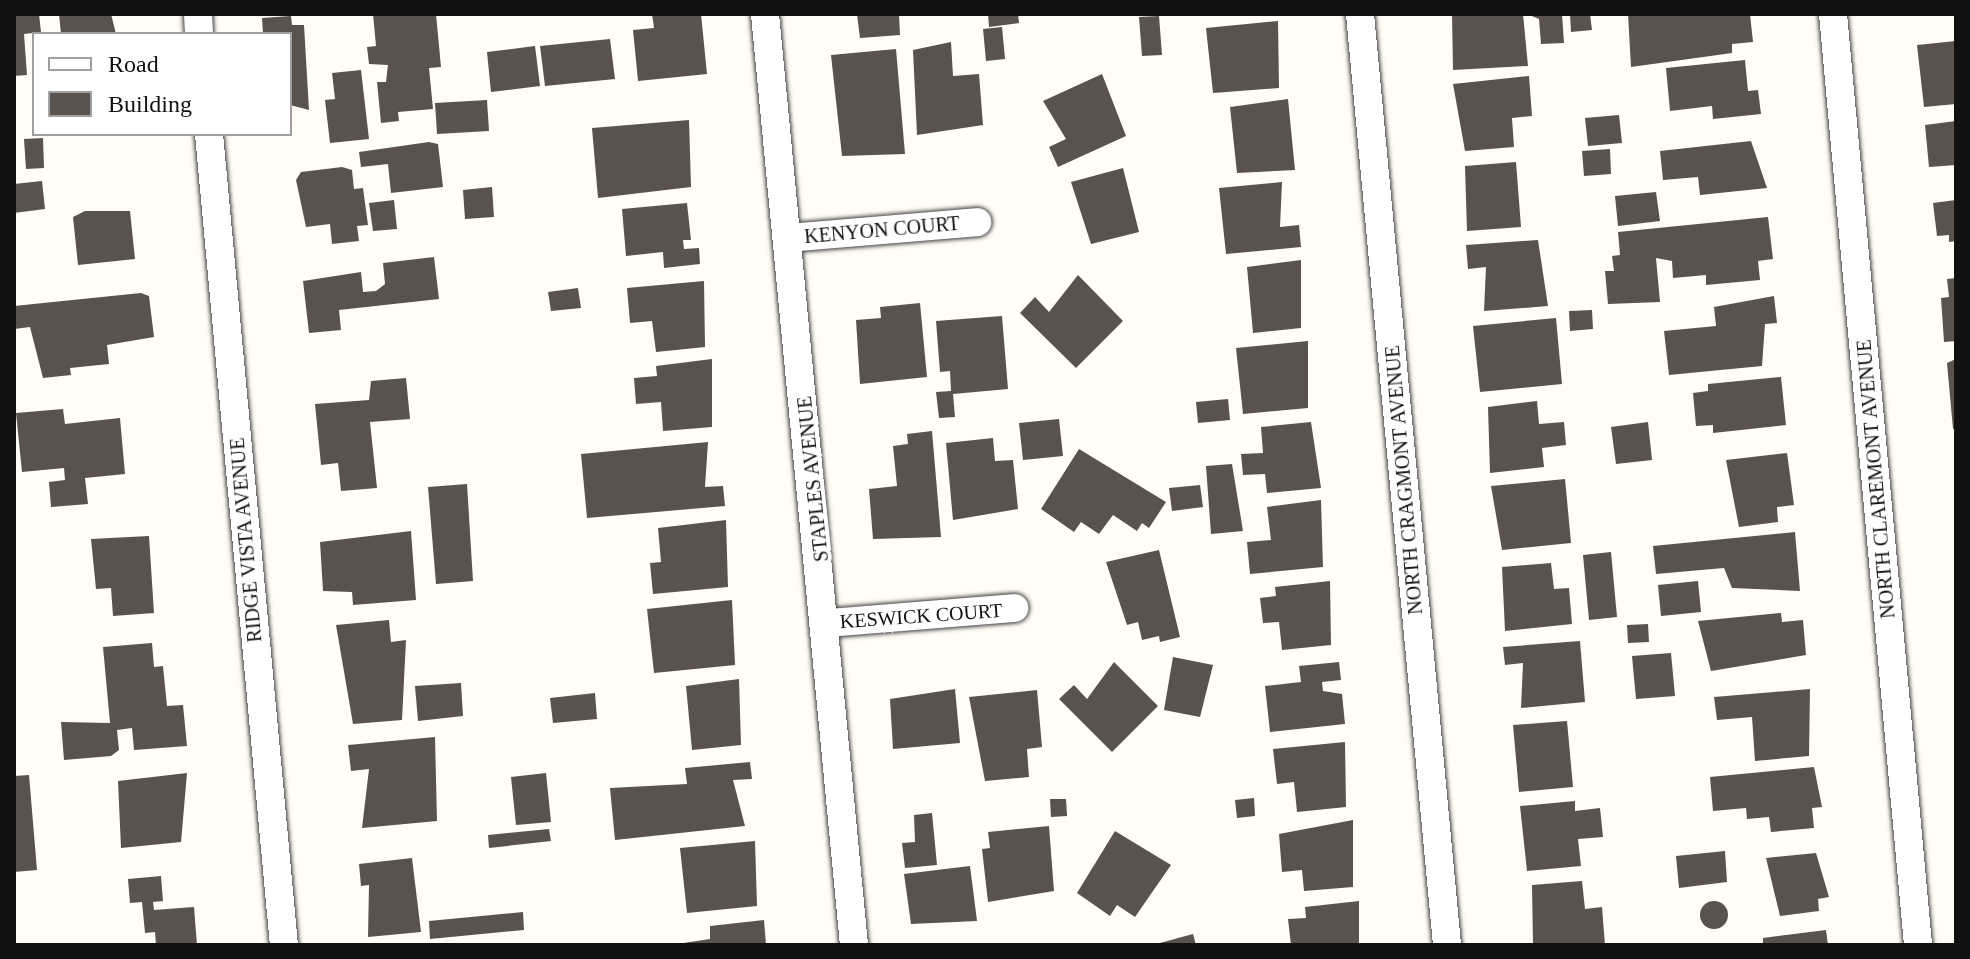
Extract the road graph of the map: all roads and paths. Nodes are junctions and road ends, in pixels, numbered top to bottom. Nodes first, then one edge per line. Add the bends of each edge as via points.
1 (765, 14) edge
2 (1360, 14) edge
3 (1833, 14) edge
4 (209, 136) edge
5 (977, 222) dead end
6 (788, 238) junction
7 (1014, 608) dead end
8 (828, 623) junction
9 (284, 945) edge
10 (854, 945) edge
11 (1447, 945) edge
12 (1918, 945) edge

1 - 6 street, STAPLES AVENUE
2 - 11 street, NORTH CRAGMONT AVENUE
3 - 12 street, NORTH CLAREMONT AVENUE
4 - 9 street, RIDGE VISTA AVENUE
5 - 6 street, KENYON COURT
6 - 8 street, STAPLES AVENUE
7 - 8 street, KESWICK COURT
8 - 10 street, STAPLES AVENUE

